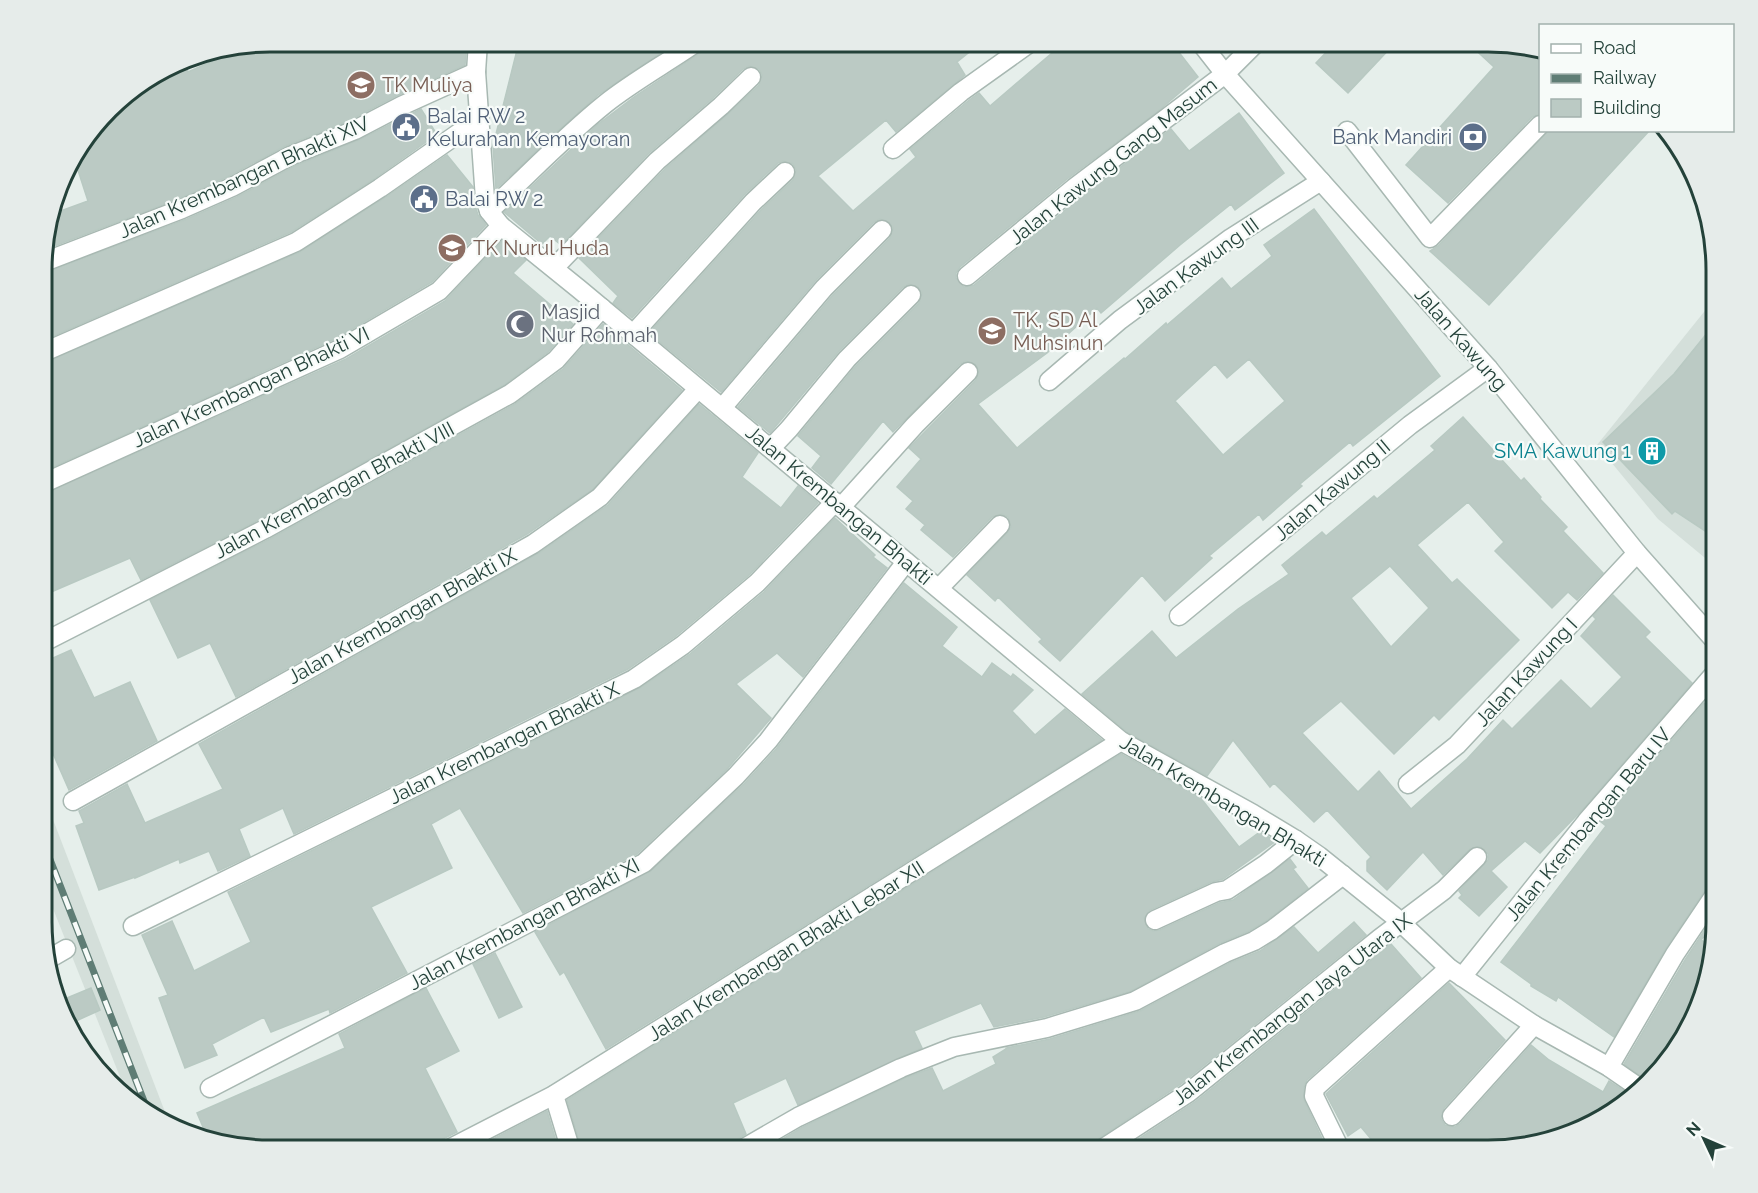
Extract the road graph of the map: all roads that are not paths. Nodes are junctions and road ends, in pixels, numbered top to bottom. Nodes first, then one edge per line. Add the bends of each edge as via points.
1 (477, 52) edge
2 (680, 52) edge
3 (1017, 52) edge
4 (1208, 52) edge
5 (1247, 52) edge
6 (476, 72) junction
7 (1225, 74) junction
8 (751, 76) dead end
9 (479, 119) junction
10 (1539, 126) edge
11 (1347, 131) dead end
12 (892, 149) dead end
13 (785, 171) dead end
14 (1321, 181) junction
15 (489, 210) junction
16 (501, 226) junction
17 (882, 230) dead end
18 (53, 259) edge
19 (554, 268) junction
20 (967, 276) dead end
21 (911, 295) dead end
22 (602, 308) junction
23 (633, 334) junction
24 (52, 349) edge
25 (1488, 368) junction
26 (968, 372) dead end
27 (1049, 381) dead end
28 (699, 389) junction
29 (722, 408) junction
30 (771, 448) junction
31 (52, 479) edge
32 (838, 505) junction
33 (1000, 525) dead end
34 (1636, 553) junction
35 (906, 562) junction
36 (939, 588) junction
37 (1179, 616) dead end
38 (1706, 631) edge
39 (52, 638) edge
40 (1706, 684) edge
41 (1121, 741) junction
42 (1408, 784) dead end
43 (73, 801) dead end
44 (1296, 840) junction
45 (1477, 857) dead end
46 (1343, 875) junction
47 (1706, 908) edge
48 (1155, 920) dead end
49 (1401, 922) junction
50 (133, 926) dead end
51 (66, 949) dead end
52 (55, 955) edge
53 (1455, 973) junction
54 (1534, 1025) junction
55 (1609, 1068) junction
56 (1634, 1084) edge
57 (210, 1088) dead end
58 (554, 1095) junction
59 (1452, 1116) dead end
60 (466, 1140) edge
61 (568, 1140) edge
62 (758, 1140) edge
63 (1116, 1140) edge
64 (1336, 1140) edge

1 - 6 street, Jalan Krembangan Bhakti
2 - 15 street via 603,106
3 - 12 street
4 - 7 street, Jalan Kawung
5 - 7 street, Jalan Kawung Gang Masum
6 - 9 street, Jalan Krembangan Bhakti
6 - 18 street, Jalan Krembangan Bhakti XIV via 355,130 290,156 232,187
7 - 14 street, Jalan Kawung
7 - 20 street, Jalan Kawung Gang Masum via 1074,188
8 - 19 street via 657,161
9 - 15 street, Jalan Krembangan Bhakti
9 - 24 street via 296,242
10 - 11 street via 1430,238
13 - 23 street
14 - 25 street, Jalan Kawung
14 - 27 street, Jalan Kawung III via 1231,238 1120,320
15 - 16 street, Jalan Krembangan Bhakti
16 - 19 street, Jalan Krembangan Bhakti
16 - 31 street, Jalan Krembangan Bhakti VI via 439,291 340,349
17 - 29 street via 818,296
19 - 22 street, Jalan Krembangan Bhakti
21 - 30 street via 847,359
22 - 23 street, Jalan Krembangan Bhakti
22 - 39 street, Jalan Krembangan Bhakti VIII via 556,360 510,394 265,529
23 - 28 street, Jalan Krembangan Bhakti
25 - 34 street, Jalan Kawung
25 - 37 street, Jalan Kawung II via 1410,425
26 - 32 street, Jalan Krembangan Bhakti X
28 - 29 street, Jalan Krembangan Bhakti
28 - 43 street, Jalan Krembangan Bhakti IX via 600,497 532,544
29 - 30 street, Jalan Krembangan Bhakti
30 - 32 street, Jalan Krembangan Bhakti
32 - 35 street, Jalan Krembangan Bhakti
32 - 50 street, Jalan Krembangan Bhakti X via 757,583 683,645 634,679
33 - 36 street
34 - 38 street, Jalan Kawung
34 - 42 street, Jalan Kawung I via 1457,745
35 - 36 street, Jalan Krembangan Bhakti
35 - 57 street, Jalan Krembangan Bhakti XI via 768,741 644,862
36 - 41 street, Jalan Krembangan Bhakti
40 - 53 street, Jalan Krembangan Baru IV
41 - 44 street, Jalan Krembangan Bhakti
41 - 58 street, Jalan Krembangan Bhakti Lebar XII
44 - 46 street, Jalan Krembangan Bhakti
44 - 48 street via 1227,890
45 - 49 street, Jalan Krembangan Jaya Utara IX via 1444,890
46 - 49 street, Jalan Krembangan Bhakti
46 - 62 street via 1272,930 1135,1001 1047,1028 954,1047 901,1068
47 - 55 street
49 - 53 street, Jalan Krembangan Bhakti
49 - 63 street, Jalan Krembangan Jaya Utara IX via 1188,1093
51 - 52 street
53 - 54 street, Jalan Krembangan Bhakti
53 - 64 street, Jalan Krembangan Baru IV via 1315,1088 1314,1095
54 - 55 street, Jalan Krembangan Bhakti
54 - 59 street
55 - 56 street, Jalan Krembangan Bhakti
58 - 60 street, Jalan Krembangan Bhakti Lebar XII
58 - 61 street

